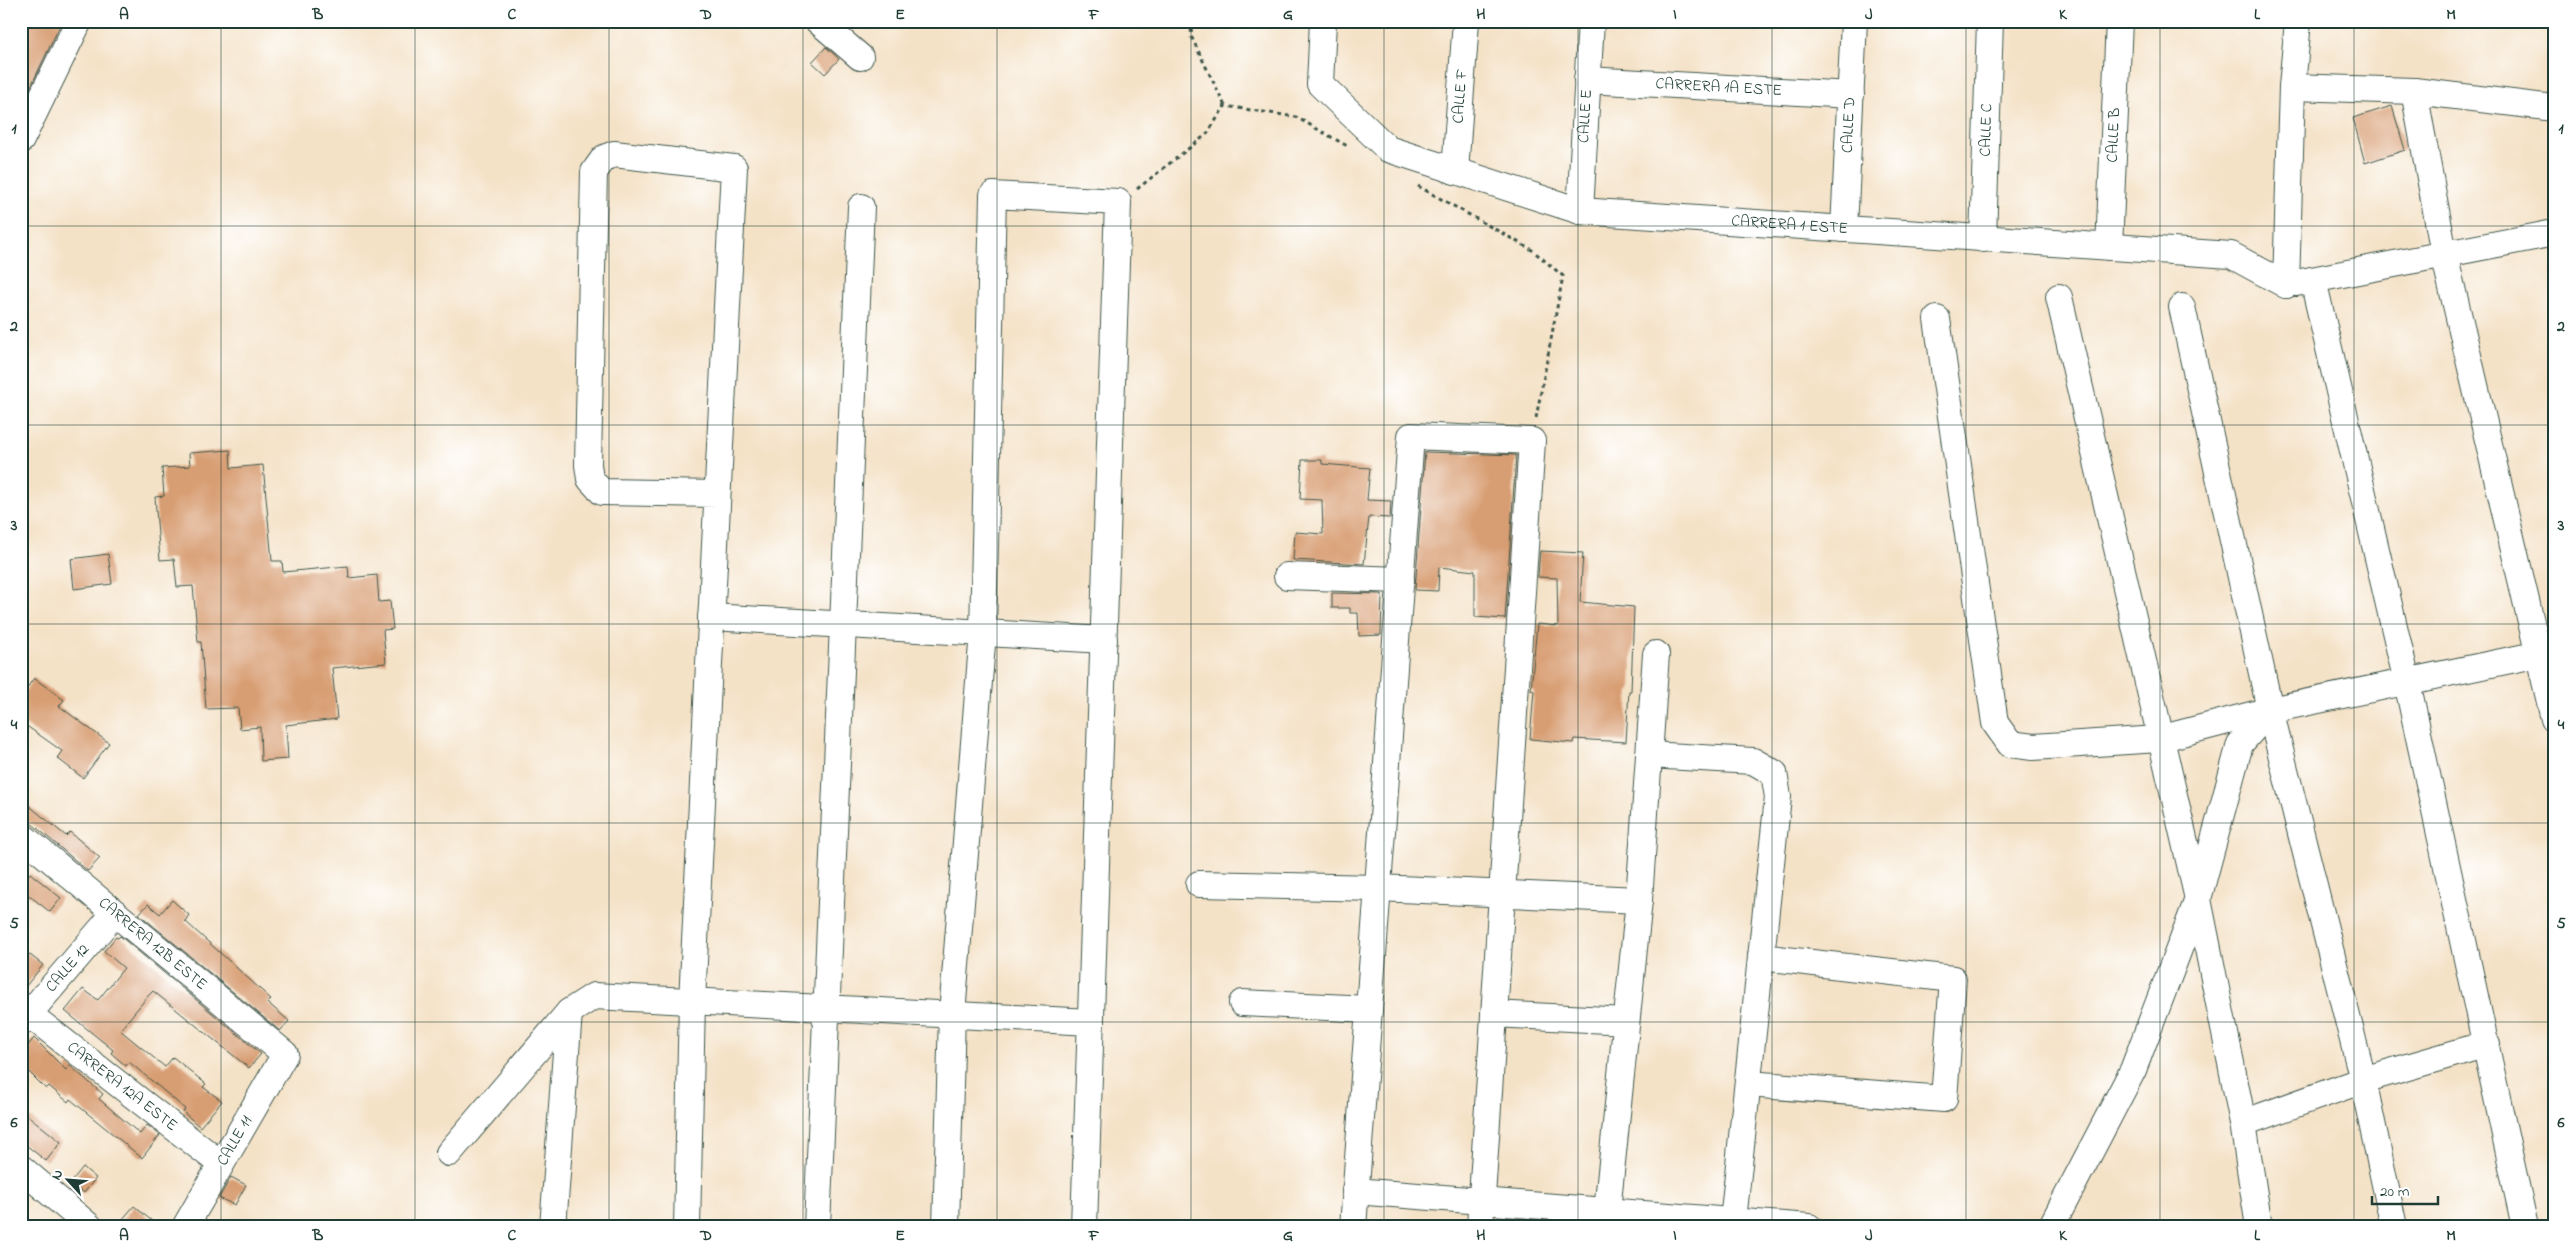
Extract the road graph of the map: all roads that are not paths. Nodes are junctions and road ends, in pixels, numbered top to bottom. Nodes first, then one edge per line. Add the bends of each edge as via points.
1 (80, 21) edge
2 (818, 21) edge
3 (1323, 21) edge
4 (1466, 21) edge
5 (1591, 21) edge
6 (1854, 21) edge
7 (1990, 21) edge
8 (2119, 21) edge
9 (2298, 21) edge
10 (860, 57) dead end
11 (1587, 80) junction
12 (2292, 88) junction
13 (2414, 91) junction
14 (1851, 95) junction
15 (2552, 106) edge
16 (21, 140) edge
17 (1455, 171) junction
18 (860, 207) dead end
19 (1580, 211) junction
20 (1844, 229) junction
21 (2554, 233) edge
22 (1983, 238) junction
23 (2109, 247) junction
24 (2444, 254) junction
25 (2313, 280) junction
26 (2286, 285) junction
27 (2059, 297) dead end
28 (2182, 307) dead end
29 (1937, 318) dead end
30 (717, 494) junction
31 (1287, 576) dead end
32 (1401, 580) junction
33 (711, 617) junction
34 (842, 623) junction
35 (983, 632) junction
36 (1104, 640) junction
37 (2546, 653) edge
38 (1656, 654) dead end
39 (2407, 682) junction
40 (2270, 710) junction
41 (2554, 719) edge
42 (2159, 739) junction
43 (1649, 755) junction
44 (21, 835) edge
45 (1199, 884) dead end
46 (1378, 888) junction
47 (1502, 894) junction
48 (2198, 899) junction
49 (1639, 900) junction
50 (115, 913) junction
51 (1761, 957) junction
52 (692, 1001) junction
53 (1242, 1003) dead end
54 (825, 1008) junction
55 (1369, 1009) junction
56 (569, 1012) junction
57 (952, 1014) junction
58 (1494, 1014) junction
59 (24, 1015) edge
60 (1091, 1022) junction
61 (1626, 1022) junction
62 (2487, 1044) junction
63 (285, 1054) joint
64 (2363, 1080) junction
65 (1748, 1084) junction
66 (2243, 1123) junction
67 (448, 1153) dead end
68 (221, 1164) junction
69 (21, 1168) edge
70 (1355, 1190) junction
71 (1481, 1201) junction
72 (1607, 1211) junction
73 (1733, 1221) junction
74 (2253, 1224) edge
75 (90, 1227) edge
76 (185, 1227) edge
77 (553, 1227) edge
78 (687, 1227) edge
79 (817, 1227) edge
80 (946, 1227) edge
81 (1084, 1227) edge
82 (1353, 1227) edge
83 (1480, 1227) edge
84 (1809, 1227) edge
85 (2051, 1227) edge
86 (2394, 1227) edge
87 (2525, 1227) edge

1 - 16 street
2 - 10 street
3 - 17 street, CARRERA 1 ESTE via 1320,84 1388,149
4 - 17 street, CALLE F
5 - 11 street, CALLE E
6 - 14 street, CALLE D
7 - 22 street, CALLE C
8 - 23 street, CALLE B
9 - 12 street
11 - 14 street, CARRERA 1A ESTE
11 - 19 street, CALLE E
12 - 13 street
12 - 26 street
13 - 15 street
13 - 24 street
14 - 20 street, CALLE D
17 - 19 street, CARRERA 1 ESTE
18 - 34 street
19 - 20 street, CARRERA 1 ESTE
20 - 22 street, CARRERA 1 ESTE
21 - 24 street
22 - 23 street, CARRERA 1 ESTE
23 - 26 street, CARRERA 1 ESTE via 2231,255
24 - 25 street
24 - 37 street
25 - 26 street
25 - 39 street
27 - 42 street
28 - 40 street
29 - 42 street via 1995,723 2010,744 2033,747
30 - 30 street via 602,492 590,479 594,172 604,158 614,154 734,168
30 - 33 street
31 - 32 street
32 - 46 street
32 - 47 street via 1411,436 1532,441
33 - 34 street
33 - 52 street
34 - 35 street
34 - 54 street
35 - 36 street
35 - 36 street via 992,195 1118,202
35 - 57 street
36 - 60 street
37 - 39 street
37 - 41 street
38 - 43 street
39 - 40 street
39 - 62 street
40 - 42 street
40 - 48 street via 2240,744
40 - 64 street
42 - 48 street
43 - 49 street
43 - 51 street via 1754,762 1774,773 1778,797
44 - 50 street, CARRERA 12B ESTE
45 - 46 street
46 - 47 street
46 - 55 street
47 - 49 street
47 - 58 street
48 - 66 street
48 - 85 street via 2133,1070
49 - 61 street
50 - 59 street, CALLE 12
50 - 63 street, CARRERA 12B ESTE
51 - 65 street
51 - 65 street via 1953,979 1944,1099
52 - 54 street
52 - 56 street via 594,996
52 - 78 street
53 - 55 street
54 - 57 street
54 - 79 street
55 - 70 street
56 - 67 street
56 - 77 street
57 - 60 street
57 - 80 street
58 - 61 street
58 - 71 street
59 - 68 street, CARRERA 12A ESTE
60 - 81 street
61 - 72 street
62 - 64 street
62 - 87 street
63 - 68 street, CALLE 11
64 - 66 street
64 - 86 street
65 - 73 street
66 - 74 street
68 - 76 street, CALLE 11
69 - 75 street
70 - 71 street
70 - 82 street
71 - 72 street
71 - 83 street
72 - 73 street
73 - 84 street

